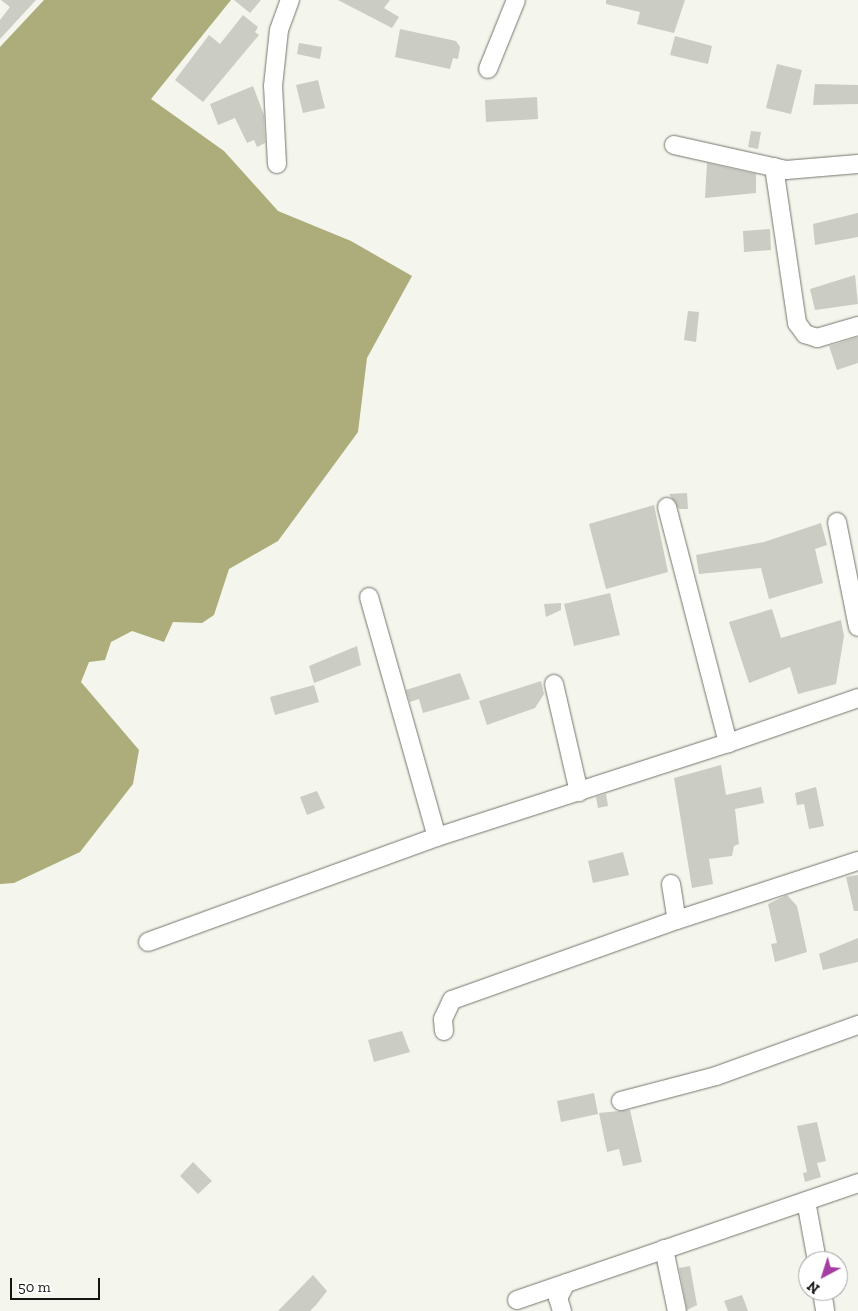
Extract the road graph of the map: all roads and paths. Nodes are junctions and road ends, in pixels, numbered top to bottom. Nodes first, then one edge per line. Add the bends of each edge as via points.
1 (290, 0) edge
2 (516, 0) edge
3 (488, 69) dead end
4 (674, 145) dead end
5 (277, 164) dead end
6 (858, 164) edge
7 (774, 167) junction
8 (858, 326) edge
9 (666, 507) dead end
10 (837, 522) dead end
11 (369, 597) dead end
12 (858, 627) edge
13 (554, 684) dead end
14 (858, 698) edge
15 (728, 743) junction
16 (579, 792) junction
17 (437, 837) junction
18 (858, 861) edge
19 (671, 884) dead end
20 (677, 920) junction
21 (148, 942) dead end
22 (858, 1025) edge
23 (444, 1031) dead end
24 (621, 1101) dead end
25 (858, 1184) edge
26 (806, 1201) junction
27 (664, 1250) junction
28 (814, 1251) edge
29 (566, 1283) junction
30 (517, 1300) dead end
31 (562, 1311) edge
32 (677, 1311) edge

1 - 5 street via 279,30 273,86
2 - 3 street
4 - 7 street
6 - 7 street via 786,170
7 - 8 street via 797,324 805,334 817,338
9 - 15 street
10 - 12 street
11 - 17 street
13 - 16 street
14 - 15 street
15 - 16 street
16 - 17 street
17 - 21 street
18 - 20 street
19 - 20 street
20 - 23 street via 452,1000 443,1020
22 - 24 street via 716,1076
25 - 26 street
26 - 27 street
26 - 28 street
27 - 29 street
27 - 32 street
29 - 30 street via 549,1285
29 - 31 street via 558,1298

